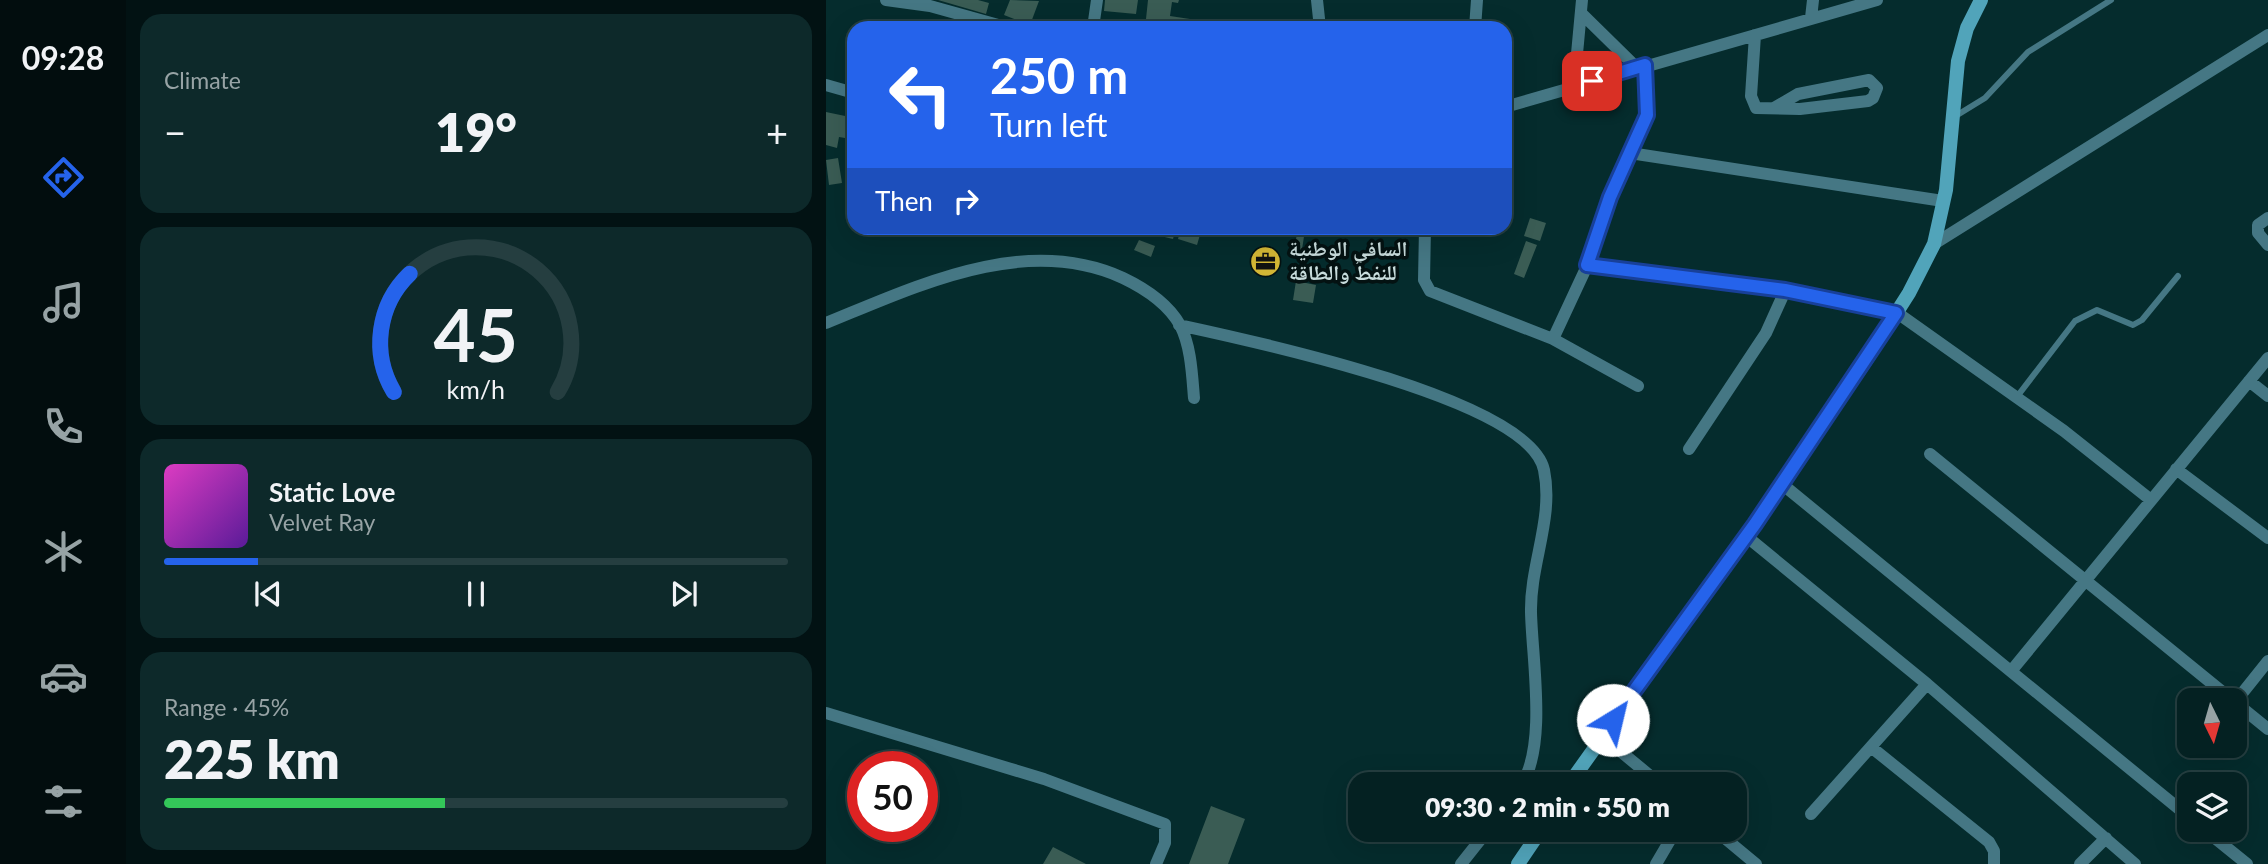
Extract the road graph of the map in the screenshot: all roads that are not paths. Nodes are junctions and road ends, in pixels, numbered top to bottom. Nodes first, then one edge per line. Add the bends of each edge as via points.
1 (1097, 0) edge
2 (1317, 0) edge
3 (1477, 0) edge
4 (1813, 0) edge
5 (1877, 0) edge
6 (894, 1) edge
7 (2107, 1) edge
8 (1973, 4) edge
9 (1581, 7) edge
10 (1811, 18) junction
11 (984, 21) edge
12 (1094, 21) edge
13 (1320, 21) edge
14 (1476, 21) edge
15 (1755, 35) junction
16 (2268, 35) edge
17 (1641, 66) junction
18 (826, 85) edge
19 (1574, 86) junction
20 (847, 91) edge
21 (1512, 105) edge
22 (1774, 108) junction
23 (1954, 117) junction
24 (1630, 153) junction
25 (1943, 201) junction
26 (2268, 218) edge
27 (1425, 235) edge
28 (1934, 244) junction
29 (2268, 245) edge
30 (1587, 265) junction
31 (2178, 276) dead end
32 (1785, 290) junction
33 (1896, 313) junction
34 (826, 323) edge
35 (1180, 325) junction
36 (1553, 339) junction
37 (2268, 358) edge
38 (2249, 381) junction
39 (1638, 386) dead end
40 (2268, 396) edge
41 (1194, 398) dead end
42 (2016, 398) junction
43 (1689, 449) dead end
44 (1930, 454) dead end
45 (2176, 469) junction
46 (1782, 484) junction
47 (2151, 500) junction
48 (1746, 536) junction
49 (2268, 538) edge
50 (2085, 579) junction
51 (2268, 661) edge
52 (2012, 670) junction
53 (1927, 684) junction
54 (2220, 688) edge
55 (2246, 688) edge
56 (2247, 711) edge
57 (826, 713) edge
58 (2268, 729) edge
59 (1602, 736) junction
60 (1871, 747) junction
61 (1527, 772) edge
62 (1577, 772) edge
63 (1646, 772) edge
64 (2177, 807) edge
65 (1811, 814) dead end
66 (2106, 838) junction
67 (1478, 842) edge
68 (1533, 842) edge
69 (1669, 842) edge
70 (1729, 842) edge
71 (2220, 842) edge
72 (1156, 864) edge
73 (1461, 864) edge
74 (1518, 864) edge
75 (1656, 864) edge
76 (1756, 864) edge
77 (1994, 864) edge
78 (2080, 864) edge
79 (2134, 864) edge
80 (2247, 864) edge

1 - 12 street
2 - 13 street
3 - 14 street
4 - 10 street
5 - 10 street
6 - 11 street
7 - 23 lane via 2028,52 1985,99
8 - 23 main road via 1958,61
9 - 17 street
9 - 19 street
10 - 15 street
15 - 17 street
15 - 22 street via 1752,104
16 - 28 street
17 - 19 street
17 - 24 street via 1647,115
18 - 20 street
19 - 21 street
22 - 22 street via 1798,94 1869,80 1877,88 1868,101
23 - 25 main road
24 - 25 street
24 - 30 street
25 - 28 main road
26 - 29 street via 2258,225 2258,233
27 - 36 street via 1424,280 1430,291
28 - 33 main road
30 - 32 street
30 - 36 street
31 - 42 lane via 2133,325 2097,310 2076,321
32 - 33 street
32 - 43 street via 1766,333
33 - 42 street
33 - 46 main road
34 - 35 street via 941,279 1023,261 1106,270 1144,290
35 - 41 street
35 - 61 street via 1372,373 1504,424 1536,450 1544,469 1547,510 1531,609 1536,695 1532,761
36 - 39 street
37 - 38 street
38 - 40 street
38 - 45 street
42 - 47 street
44 - 50 street
45 - 47 street
45 - 49 street
46 - 48 main road
46 - 52 street
47 - 50 street
48 - 53 street
48 - 59 main road
50 - 52 street
50 - 54 street
51 - 55 street
52 - 64 street
53 - 60 street
53 - 66 street
56 - 58 street
57 - 72 street via 1044,779 1165,824
59 - 62 main road
59 - 63 street
60 - 65 street
60 - 77 street via 1989,842
66 - 78 street
66 - 79 street
67 - 73 street
68 - 74 main road
69 - 75 street
70 - 76 street
71 - 80 street

